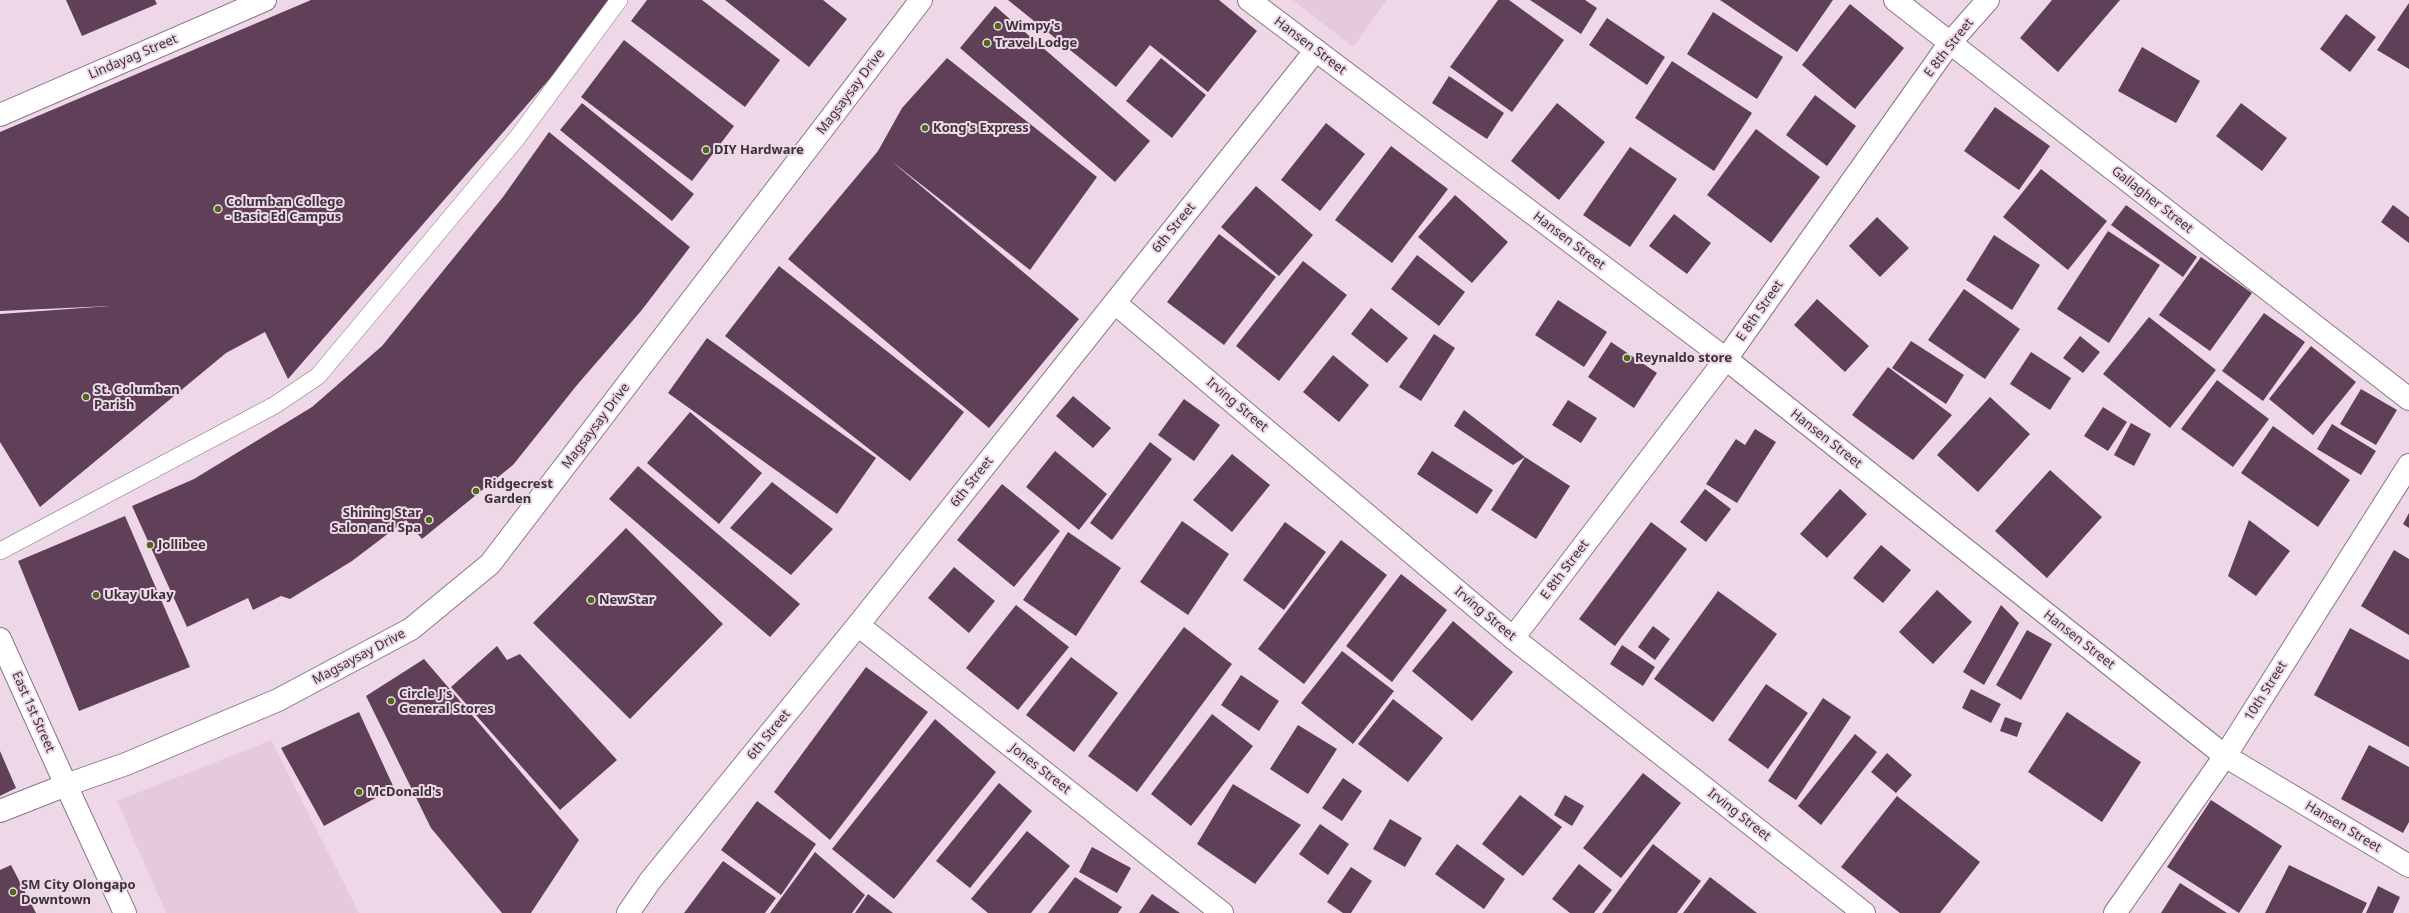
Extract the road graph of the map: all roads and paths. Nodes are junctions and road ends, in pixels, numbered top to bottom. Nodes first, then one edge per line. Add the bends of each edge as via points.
1 (265, 0) edge
2 (619, 0) edge
3 (921, 0) edge
4 (1249, 0) edge
5 (1895, 0) edge
6 (1988, 0) edge
7 (1949, 44) junction
8 (1316, 50) junction
9 (0, 115) edge
10 (1115, 302) junction
11 (1726, 359) junction
12 (2409, 399) edge
13 (2409, 465) edge
14 (0, 551) edge
15 (858, 625) junction
16 (1513, 638) junction
17 (0, 640) edge
18 (2225, 756) junction
19 (66, 785) junction
20 (0, 811) edge
21 (2409, 866) edge
22 (125, 913) edge
23 (628, 913) edge
24 (1222, 913) edge
25 (1864, 913) edge
26 (2115, 913) edge

1 - 9 street, Lindayag Street
2 - 14 lane via 517,138 318,376 275,405
3 - 19 street, Magsaysay Drive via 490,564 411,630 278,700 126,764
4 - 8 street, Hansen Street
5 - 7 street, Gallagher Street
6 - 7 street, E 8th Street
7 - 11 street, E 8th Street
7 - 12 street, Gallagher Street
8 - 10 street, 6th Street
8 - 11 street, Hansen Street
10 - 15 street, 6th Street
10 - 16 street, Irving Street
11 - 16 street, E 8th Street
11 - 18 street, Hansen Street
13 - 18 street, 10th Street
15 - 23 street, 6th Street via 650,881
15 - 24 street, Jones Street
16 - 25 street, Irving Street
17 - 19 street, East 1st Street
18 - 21 street, Hansen Street
18 - 26 street, 10th Street
19 - 20 street, Magsaysay Drive
19 - 22 street, East 1st Street via 96,845

